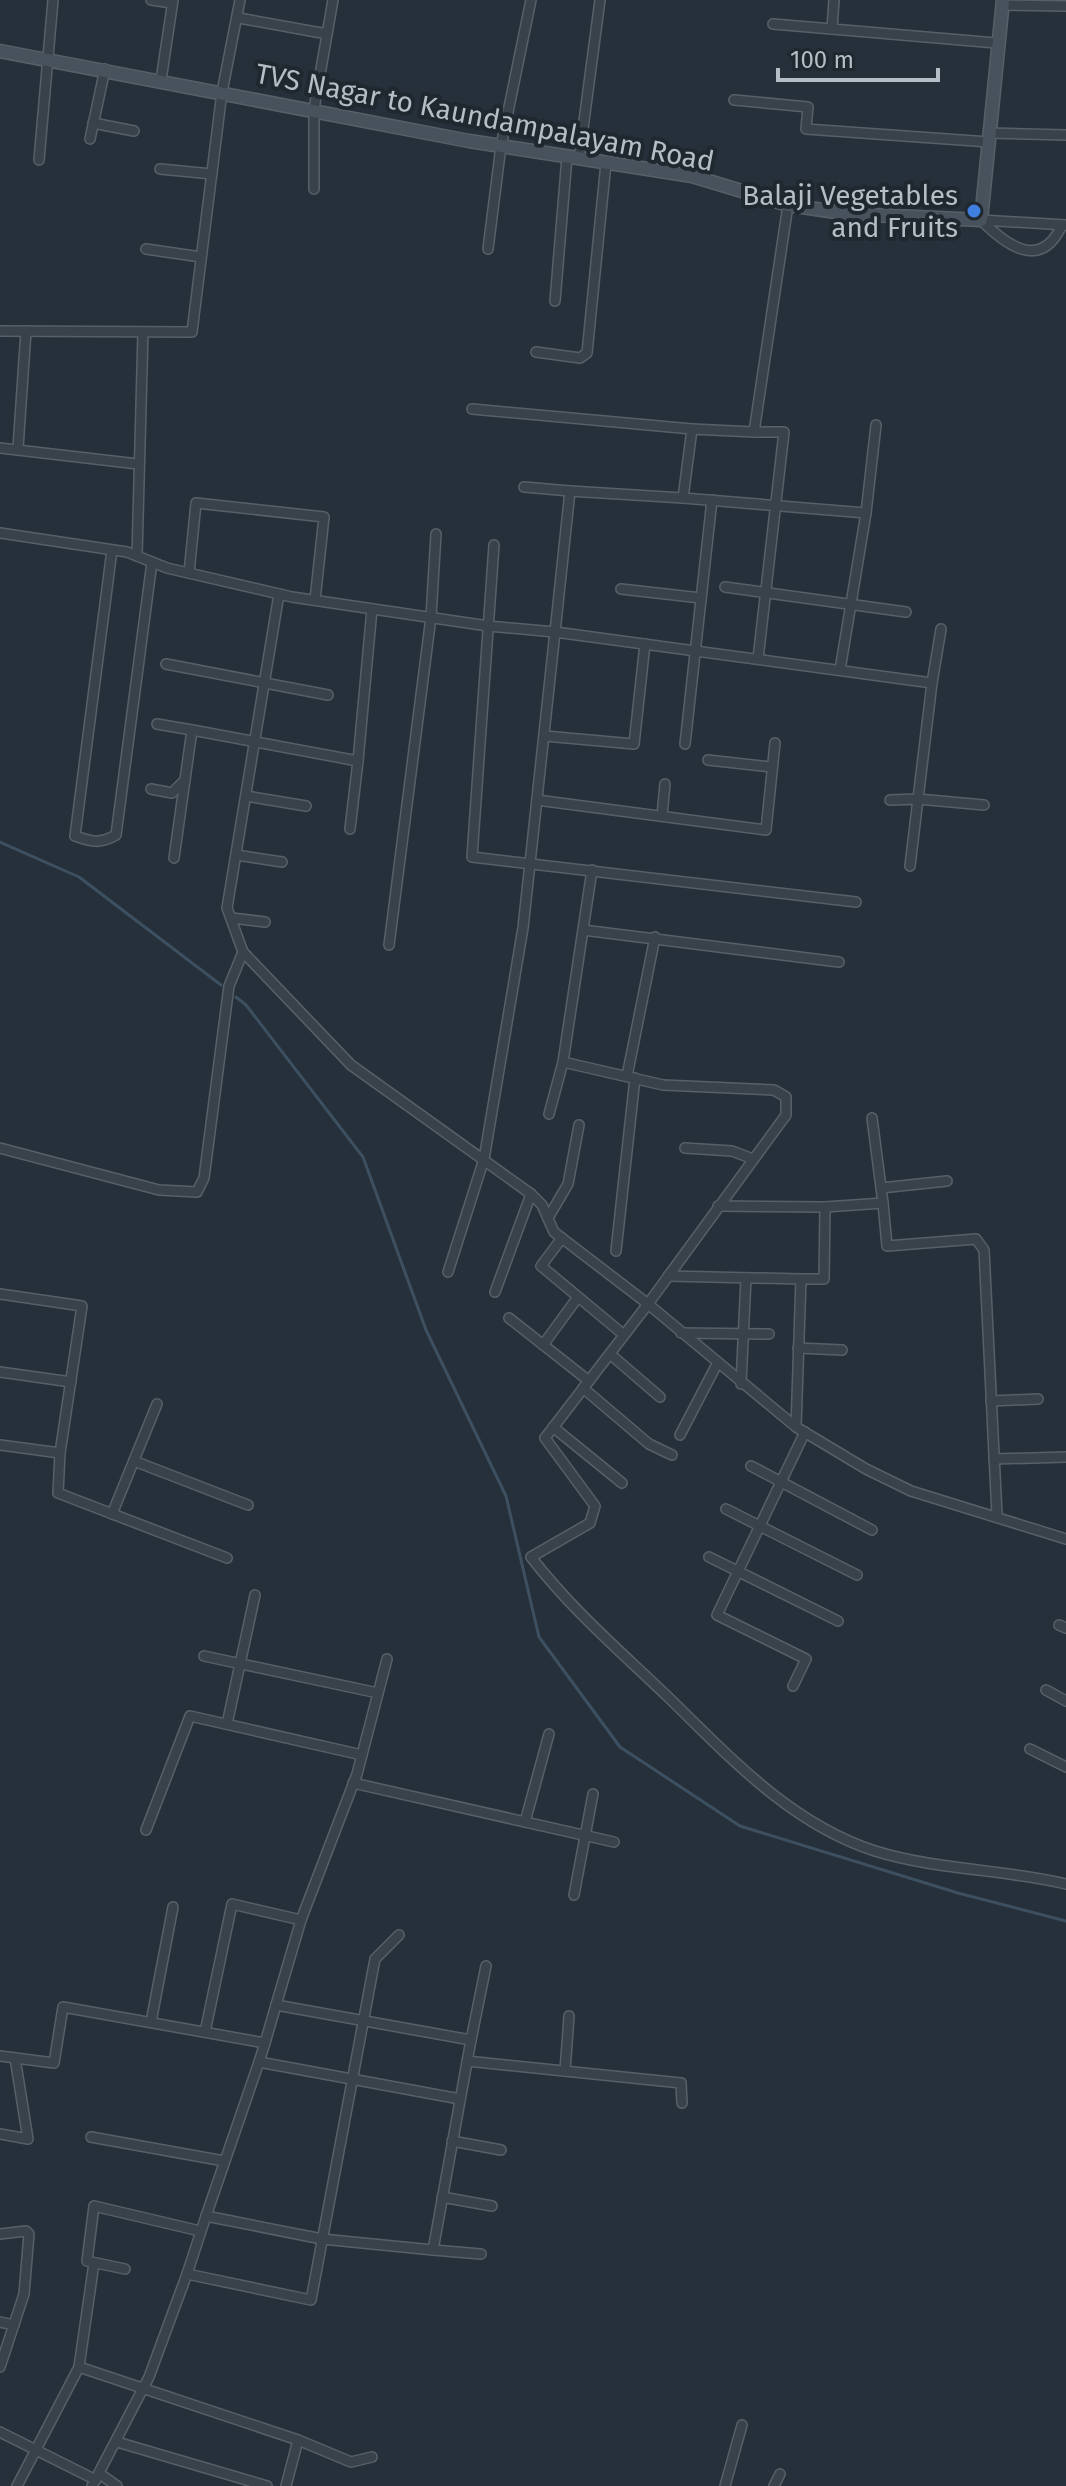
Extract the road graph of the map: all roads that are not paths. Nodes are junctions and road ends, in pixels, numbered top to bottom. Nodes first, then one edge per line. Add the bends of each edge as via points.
1 (53, 0) edge
2 (151, 0) edge
3 (240, 0) edge
4 (333, 0) edge
5 (531, 0) edge
6 (600, 0) edge
7 (834, 0) edge
8 (173, 2) edge
9 (1002, 2) edge
10 (1066, 6) edge
11 (239, 18) junction
12 (773, 24) dead end
13 (832, 29) junction
14 (327, 34) junction
15 (996, 43) junction
16 (0, 51) edge
17 (45, 58) junction
18 (105, 69) junction
19 (161, 80) junction
20 (222, 92) junction
21 (734, 100) dead end
22 (314, 109) junction
23 (93, 123) junction
24 (134, 131) dead end
25 (1066, 135) edge
26 (989, 138) junction
27 (90, 139) dead end
28 (501, 146) junction
29 (573, 158) junction
30 (39, 160) dead end
31 (606, 163) junction
32 (160, 169) dead end
33 (212, 174) junction
34 (314, 189) dead end
35 (788, 205) junction
36 (981, 220) junction
37 (1064, 225) edge
38 (146, 249) dead end
39 (488, 249) dead end
40 (201, 257) junction
41 (555, 301) dead end
42 (0, 331) edge
43 (26, 331) junction
44 (143, 332) junction
45 (536, 352) dead end
46 (472, 409) dead end
47 (876, 425) dead end
48 (692, 429) junction
49 (754, 432) junction
50 (0, 448) edge
51 (18, 448) junction
52 (138, 464) junction
53 (524, 487) dead end
54 (570, 491) junction
55 (683, 498) junction
56 (712, 500) junction
57 (775, 504) junction
58 (866, 513) junction
59 (0, 533) edge
60 (436, 534) dead end
61 (494, 545) dead end
62 (112, 550) junction
63 (132, 554) junction
64 (152, 562) junction
65 (189, 573) junction
66 (725, 587) dead end
67 (621, 589) dead end
68 (766, 593) junction
69 (279, 594) junction
70 (701, 598) junction
71 (315, 600) junction
72 (849, 604) junction
73 (372, 609) junction
74 (906, 612) dead end
75 (431, 617) junction
76 (488, 626) junction
77 (941, 629) dead end
78 (555, 632) junction
79 (645, 644) junction
80 (695, 651) junction
81 (758, 659) junction
82 (166, 664) dead end
83 (840, 670) junction
84 (265, 683) junction
85 (932, 683) junction
86 (328, 695) dead end
87 (157, 724) dead end
88 (192, 730) junction
89 (545, 736) junction
90 (256, 742) junction
91 (775, 743) dead end
92 (685, 744) dead end
93 (708, 760) dead end
94 (358, 761) junction
95 (771, 767) junction
96 (185, 780) junction
97 (665, 784) dead end
98 (151, 789) dead end
99 (246, 796) junction
100 (918, 799) junction
101 (537, 800) junction
102 (890, 800) dead end
103 (984, 805) dead end
104 (306, 806) dead end
105 (662, 816) junction
106 (350, 829) dead end
107 (236, 855) junction
108 (174, 858) dead end
109 (282, 862) dead end
110 (530, 863) junction
111 (910, 866) dead end
112 (592, 870) junction
113 (856, 902) dead end
114 (232, 918) junction
115 (265, 922) dead end
116 (583, 930) junction
117 (655, 937) junction
118 (389, 945) dead end
119 (243, 952) junction
120 (839, 962) dead end
121 (563, 1062) junction
122 (631, 1077) junction
123 (549, 1114) dead end
124 (872, 1118) dead end
125 (579, 1125) dead end
126 (0, 1148) edge
127 (685, 1148) dead end
128 (484, 1159) junction
129 (753, 1159) junction
130 (947, 1181) dead end
131 (881, 1188) junction
132 (531, 1194) junction
133 (883, 1203) junction
134 (718, 1206) junction
135 (825, 1207) junction
136 (548, 1218) junction
137 (562, 1238) junction
138 (616, 1251) dead end
139 (448, 1272) dead end
140 (668, 1276) junction
141 (746, 1278) junction
142 (801, 1279) junction
143 (495, 1292) dead end
144 (0, 1294) edge
145 (578, 1297) junction
146 (648, 1304) junction
147 (509, 1318) dead end
148 (681, 1333) junction
149 (744, 1333) junction
150 (769, 1334) dead end
151 (624, 1335) junction
152 (543, 1345) junction
153 (798, 1348) junction
154 (842, 1350) dead end
155 (610, 1354) junction
156 (717, 1364) junction
157 (0, 1372) edge
158 (71, 1382) junction
159 (741, 1384) junction
160 (586, 1385) junction
161 (660, 1397) dead end
162 (1038, 1399) dead end
163 (991, 1401) junction
164 (157, 1404) dead end
165 (553, 1427) junction
166 (800, 1430) junction
167 (680, 1435) dead end
168 (0, 1445) edge
169 (60, 1453) junction
170 (672, 1455) dead end
171 (1066, 1457) edge
172 (994, 1459) junction
173 (134, 1461) junction
174 (751, 1466) dead end
175 (781, 1482) junction
176 (622, 1483) dead end
177 (248, 1505) dead end
178 (726, 1509) dead end
179 (112, 1514) junction
180 (997, 1515) junction
181 (760, 1527) junction
182 (872, 1530) dead end
183 (1066, 1539) edge
184 (709, 1557) dead end
185 (227, 1558) dead end
186 (738, 1572) junction
187 (857, 1575) dead end
188 (255, 1595) dead end
189 (838, 1621) dead end
190 (204, 1656) dead end
191 (387, 1659) dead end
192 (240, 1664) junction
193 (793, 1686) dead end
194 (1046, 1690) dead end
195 (378, 1693) junction
196 (1066, 1701) edge
197 (227, 1724) junction
198 (549, 1734) dead end
199 (1030, 1749) dead end
200 (362, 1755) junction
201 (1066, 1767) edge
202 (353, 1783) junction
203 (593, 1794) dead end
204 (525, 1822) junction
205 (146, 1830) dead end
206 (585, 1836) junction
207 (614, 1842) dead end
208 (1066, 1884) edge
209 (574, 1895) dead end
210 (173, 1907) dead end
211 (301, 1920) junction
212 (399, 1935) dead end
213 (486, 1966) dead end
214 (276, 2005) junction
215 (569, 2016) dead end
216 (151, 2022) junction
217 (360, 2022) junction
218 (205, 2032) junction
219 (471, 2040) junction
220 (265, 2043) junction
221 (0, 2056) edge
222 (15, 2058) junction
223 (467, 2061) junction
224 (259, 2062) junction
225 (565, 2071) junction
226 (351, 2077) junction
227 (460, 2099) junction
228 (682, 2103) dead end
229 (0, 2134) edge
230 (91, 2137) dead end
231 (452, 2141) junction
232 (501, 2150) dead end
233 (224, 2161) junction
234 (442, 2197) junction
235 (492, 2206) dead end
236 (206, 2216) junction
237 (200, 2231) junction
238 (0, 2234) edge
239 (322, 2239) junction
240 (433, 2250) junction
241 (481, 2254) dead end
242 (94, 2263) junction
243 (125, 2269) dead end
244 (187, 2274) junction
245 (0, 2322) edge
246 (14, 2325) junction
247 (0, 2367) edge
248 (79, 2367) junction
249 (142, 2390) junction
250 (742, 2425) dead end
251 (0, 2432) edge
252 (298, 2440) junction
253 (117, 2442) junction
254 (36, 2450) junction
255 (372, 2457) dead end
256 (780, 2474) dead end
257 (96, 2480) edge
258 (17, 2486) edge
259 (117, 2486) edge
260 (267, 2486) edge
261 (286, 2486) edge
262 (725, 2486) edge
263 (774, 2486) edge

1 - 17 street
2 - 8 street
3 - 11 street
4 - 14 street
5 - 28 street
6 - 29 street
7 - 13 street
8 - 19 street
9 - 10 street
9 - 15 street
11 - 14 street
11 - 20 street
12 - 13 street
13 - 15 street
14 - 22 street
15 - 26 street
16 - 17 street, TVS Nagar to Kaundampalayam Road
17 - 18 street, TVS Nagar to Kaundampalayam Road
17 - 30 street
18 - 19 street, TVS Nagar to Kaundampalayam Road
18 - 23 street
19 - 20 street, TVS Nagar to Kaundampalayam Road
20 - 22 street, TVS Nagar to Kaundampalayam Road
20 - 33 street
21 - 26 street via 808,107 806,129
22 - 28 street, TVS Nagar to Kaundampalayam Road
22 - 34 street
23 - 24 street
23 - 27 street
25 - 26 street
26 - 36 street
28 - 29 street, TVS Nagar to Kaundampalayam Road
28 - 39 street
29 - 31 street, TVS Nagar to Kaundampalayam Road
29 - 41 street
31 - 35 street, TVS Nagar to Kaundampalayam Road via 692,176
31 - 45 street via 587,353 580,358
32 - 33 street
33 - 40 street
35 - 36 street, TVS Nagar to Kaundampalayam Road via 850,214
35 - 49 street
36 - 37 street
36 - 37 street via 1021,251 1042,250
38 - 40 street
40 - 44 street via 192,332
42 - 43 street
43 - 44 street
43 - 51 street
44 - 52 street
46 - 48 street
47 - 58 street
48 - 49 street
48 - 55 street
49 - 57 street via 784,432
50 - 51 street
51 - 52 street
52 - 63 street via 137,544
53 - 54 street
54 - 55 street
54 - 78 street
55 - 56 street
56 - 57 street
56 - 70 street
57 - 58 street
57 - 68 street
58 - 72 street
59 - 62 street
60 - 75 street
61 - 76 street
62 - 63 street
62 - 64 street via 75,836 91,841 101,843 116,835
63 - 64 street
64 - 65 street
65 - 69 street
65 - 71 street via 196,503 324,517
66 - 68 street
67 - 70 street
68 - 72 street
68 - 81 street
69 - 71 street
69 - 84 street
70 - 80 street
71 - 73 street
72 - 74 street
72 - 83 street
73 - 75 street
73 - 94 street
75 - 76 street
75 - 118 street
76 - 78 street
76 - 110 street via 472,857
77 - 85 street
78 - 79 street
78 - 89 street
79 - 80 street
79 - 89 street via 634,744
80 - 81 street
80 - 92 street
81 - 83 street
82 - 84 street
83 - 85 street
84 - 86 street
84 - 90 street
85 - 100 street
87 - 88 street
88 - 90 street
88 - 96 street
89 - 101 street
90 - 94 street
90 - 99 street
91 - 95 street
93 - 95 street
94 - 106 street
95 - 105 street via 766,830
96 - 98 street via 172,793
96 - 108 street
97 - 105 street
99 - 104 street
99 - 107 street
100 - 102 street
100 - 103 street
100 - 111 street
101 - 105 street
101 - 110 street
107 - 109 street
107 - 114 street via 227,908
110 - 112 street
110 - 128 street
112 - 113 street
112 - 116 street
114 - 115 street
114 - 119 street
116 - 117 street
116 - 121 street
117 - 120 street
117 - 122 street
119 - 126 street via 229,986 204,1178 197,1192 159,1190
119 - 128 street via 351,1065
121 - 122 street
121 - 123 street
122 - 129 street via 663,1085 774,1090 786,1097 786,1115
122 - 138 street
124 - 131 street
125 - 136 street via 568,1184
127 - 129 street via 732,1151
128 - 132 street
128 - 139 street
129 - 134 street
130 - 131 street
131 - 133 street
132 - 136 street
132 - 143 street
133 - 135 street
133 - 163 street via 887,1246 976,1239 984,1250
134 - 135 street
134 - 140 street
135 - 142 street via 824,1279
136 - 137 street
137 - 145 street via 541,1266
137 - 146 street
140 - 141 street
140 - 146 street
141 - 142 street
141 - 149 street
142 - 153 street
144 - 158 street via 82,1306
145 - 151 street
145 - 152 street
146 - 148 street
146 - 151 street
147 - 152 street
148 - 149 street
148 - 156 street
149 - 150 street
149 - 159 street
151 - 155 street
152 - 160 street
153 - 154 street
153 - 166 street
155 - 160 street
155 - 161 street
156 - 159 street
156 - 167 street
157 - 158 street
158 - 169 street
159 - 166 street
160 - 165 street
160 - 170 street via 649,1444
162 - 163 street
163 - 172 street
164 - 173 street
165 - 176 street
165 - 208 street via 545,1438 595,1506 590,1523 531,1557 563,1599 725,1756 779,1801 871,1850
166 - 175 street
166 - 180 street via 911,1491
168 - 169 street
169 - 179 street via 58,1493
171 - 172 street
172 - 180 street
173 - 177 street
173 - 179 street
174 - 175 street
175 - 181 street
175 - 182 street
178 - 181 street
179 - 185 street
180 - 183 street
181 - 186 street
181 - 187 street
184 - 186 street
186 - 189 street
186 - 193 street via 717,1615 806,1659
188 - 192 street
190 - 192 street
191 - 195 street
192 - 195 street
192 - 197 street
194 - 196 street
195 - 200 street
197 - 200 street
197 - 205 street via 190,1716
198 - 204 street
199 - 201 street
200 - 202 street
202 - 204 street
202 - 211 street
203 - 206 street
204 - 206 street
206 - 207 street
206 - 209 street
210 - 216 street
211 - 214 street
211 - 218 street via 232,1904
212 - 217 street via 375,1959
213 - 219 street
214 - 217 street
214 - 220 street
215 - 225 street
216 - 218 street
216 - 222 street via 63,2007 54,2063
217 - 219 street
217 - 226 street
218 - 220 street
219 - 223 street
220 - 224 street
221 - 222 street
222 - 229 street via 28,2139
223 - 225 street
223 - 227 street
224 - 226 street
224 - 233 street
225 - 228 street via 681,2083
226 - 227 street
226 - 239 street
227 - 231 street
230 - 233 street
231 - 232 street
231 - 234 street
233 - 236 street
234 - 235 street
234 - 240 street
236 - 237 street
236 - 239 street
237 - 242 street via 94,2206 87,2261
237 - 244 street
238 - 246 street via 29,2234 24,2294
239 - 240 street
239 - 244 street via 311,2300
240 - 241 street
242 - 243 street
242 - 248 street
244 - 249 street
245 - 246 street
246 - 247 street
248 - 249 street
248 - 254 street
249 - 252 street
249 - 253 street
250 - 262 street
251 - 254 street
252 - 255 street via 351,2462
252 - 261 street
253 - 257 street
253 - 260 street
254 - 257 street
254 - 258 street
256 - 263 street
257 - 259 street

